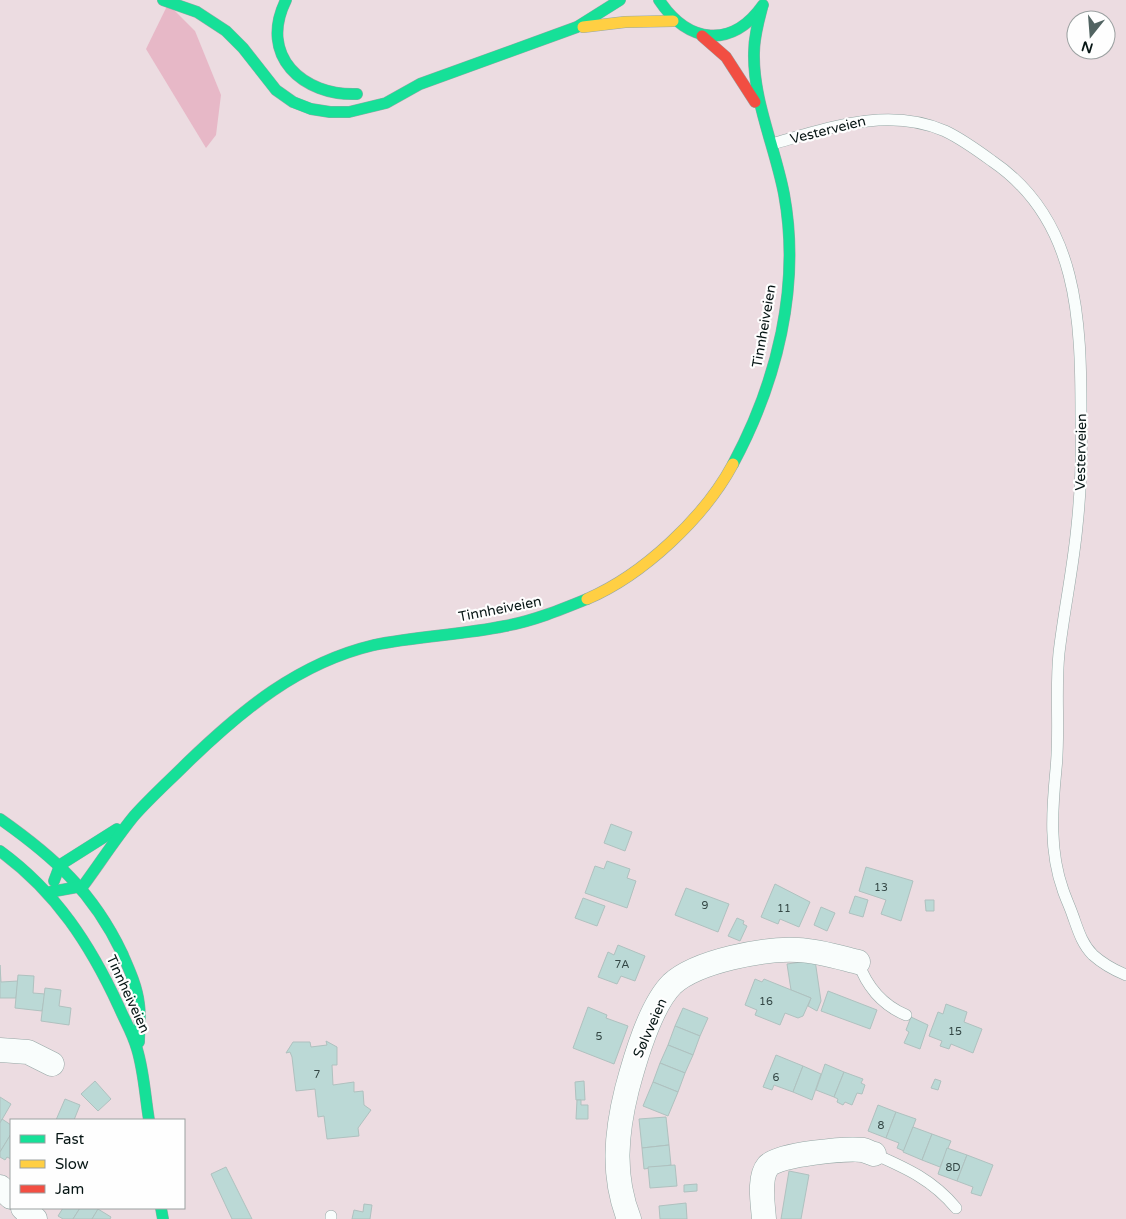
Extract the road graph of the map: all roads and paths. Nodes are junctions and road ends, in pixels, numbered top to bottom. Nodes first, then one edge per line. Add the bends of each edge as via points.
1 (164, 0) edge
2 (286, 0) edge
3 (620, 0) edge
4 (659, 0) edge
5 (763, 4) edge
6 (673, 21) junction
7 (576, 27) junction
8 (702, 36) junction
9 (395, 84) dead end
10 (420, 84) junction
11 (368, 92) dead end
12 (765, 120) junction
13 (772, 144) junction
14 (0, 819) edge
15 (129, 822) junction
16 (0, 851) edge
17 (60, 865) junction
18 (83, 886) junction
19 (50, 892) junction
20 (858, 962) joint
21 (1126, 975) edge
22 (906, 1015) dead end
23 (0, 1050) edge
24 (138, 1051) junction
25 (52, 1064) dead end
26 (149, 1119) edge
27 (874, 1154) joint
28 (0, 1187) edge
29 (10, 1196) edge
30 (956, 1208) dead end
31 (24, 1209) edge
32 (35, 1219) edge
33 (629, 1219) edge
34 (764, 1219) edge

1 - 10 main road via 186,6 224,28 276,89 311,109 350,113 371,109 399,98
2 - 11 main road via 279,20 280,52 298,78 328,94
3 - 7 main road
4 - 6 main road
5 - 8 main road via 751,22 736,31
5 - 12 main road, Tinnheiveien via 754,57
6 - 7 main road
6 - 8 main road, Tinnheiveien
7 - 10 main road
8 - 12 main road, Tinnheiveien via 723,51 734,65
9 - 10 main road
12 - 13 main road, Tinnheiveien
13 - 15 main road, Tinnheiveien via 785,198 788,237 781,329 770,382 732,466 707,504 674,540 599,595 550,615 507,626 385,642 342,654 302,671 218,733
13 - 21 lane, Vesterveien via 876,119 911,121 928,126 966,142 1006,171 1035,202 1055,233 1072,278 1081,359 1082,436 1077,527 1058,671 1052,807 1054,846 1062,888 1079,935 1092,954 1106,966
14 - 17 main road
15 - 17 main road, Tinnheiveien
15 - 18 main road, Tinnheiveien
16 - 19 main road, Tinnheiveien
17 - 18 main road
17 - 19 main road
18 - 19 main road
18 - 24 main road via 105,918 135,984 140,1011
19 - 24 main road, Tinnheiveien via 95,956
20 - 22 lane, Sølvveien via 879,999 892,1010
20 - 33 street, Sølvveien via 814,952 775,952 713,961 672,985 641,1042 620,1118 618,1184
23 - 25 street via 28,1052
24 - 26 main road, Tinnheiveien
27 - 30 lane via 924,1177
27 - 34 street via 862,1150 796,1156 768,1165 762,1195
28 - 29 street
31 - 32 street

